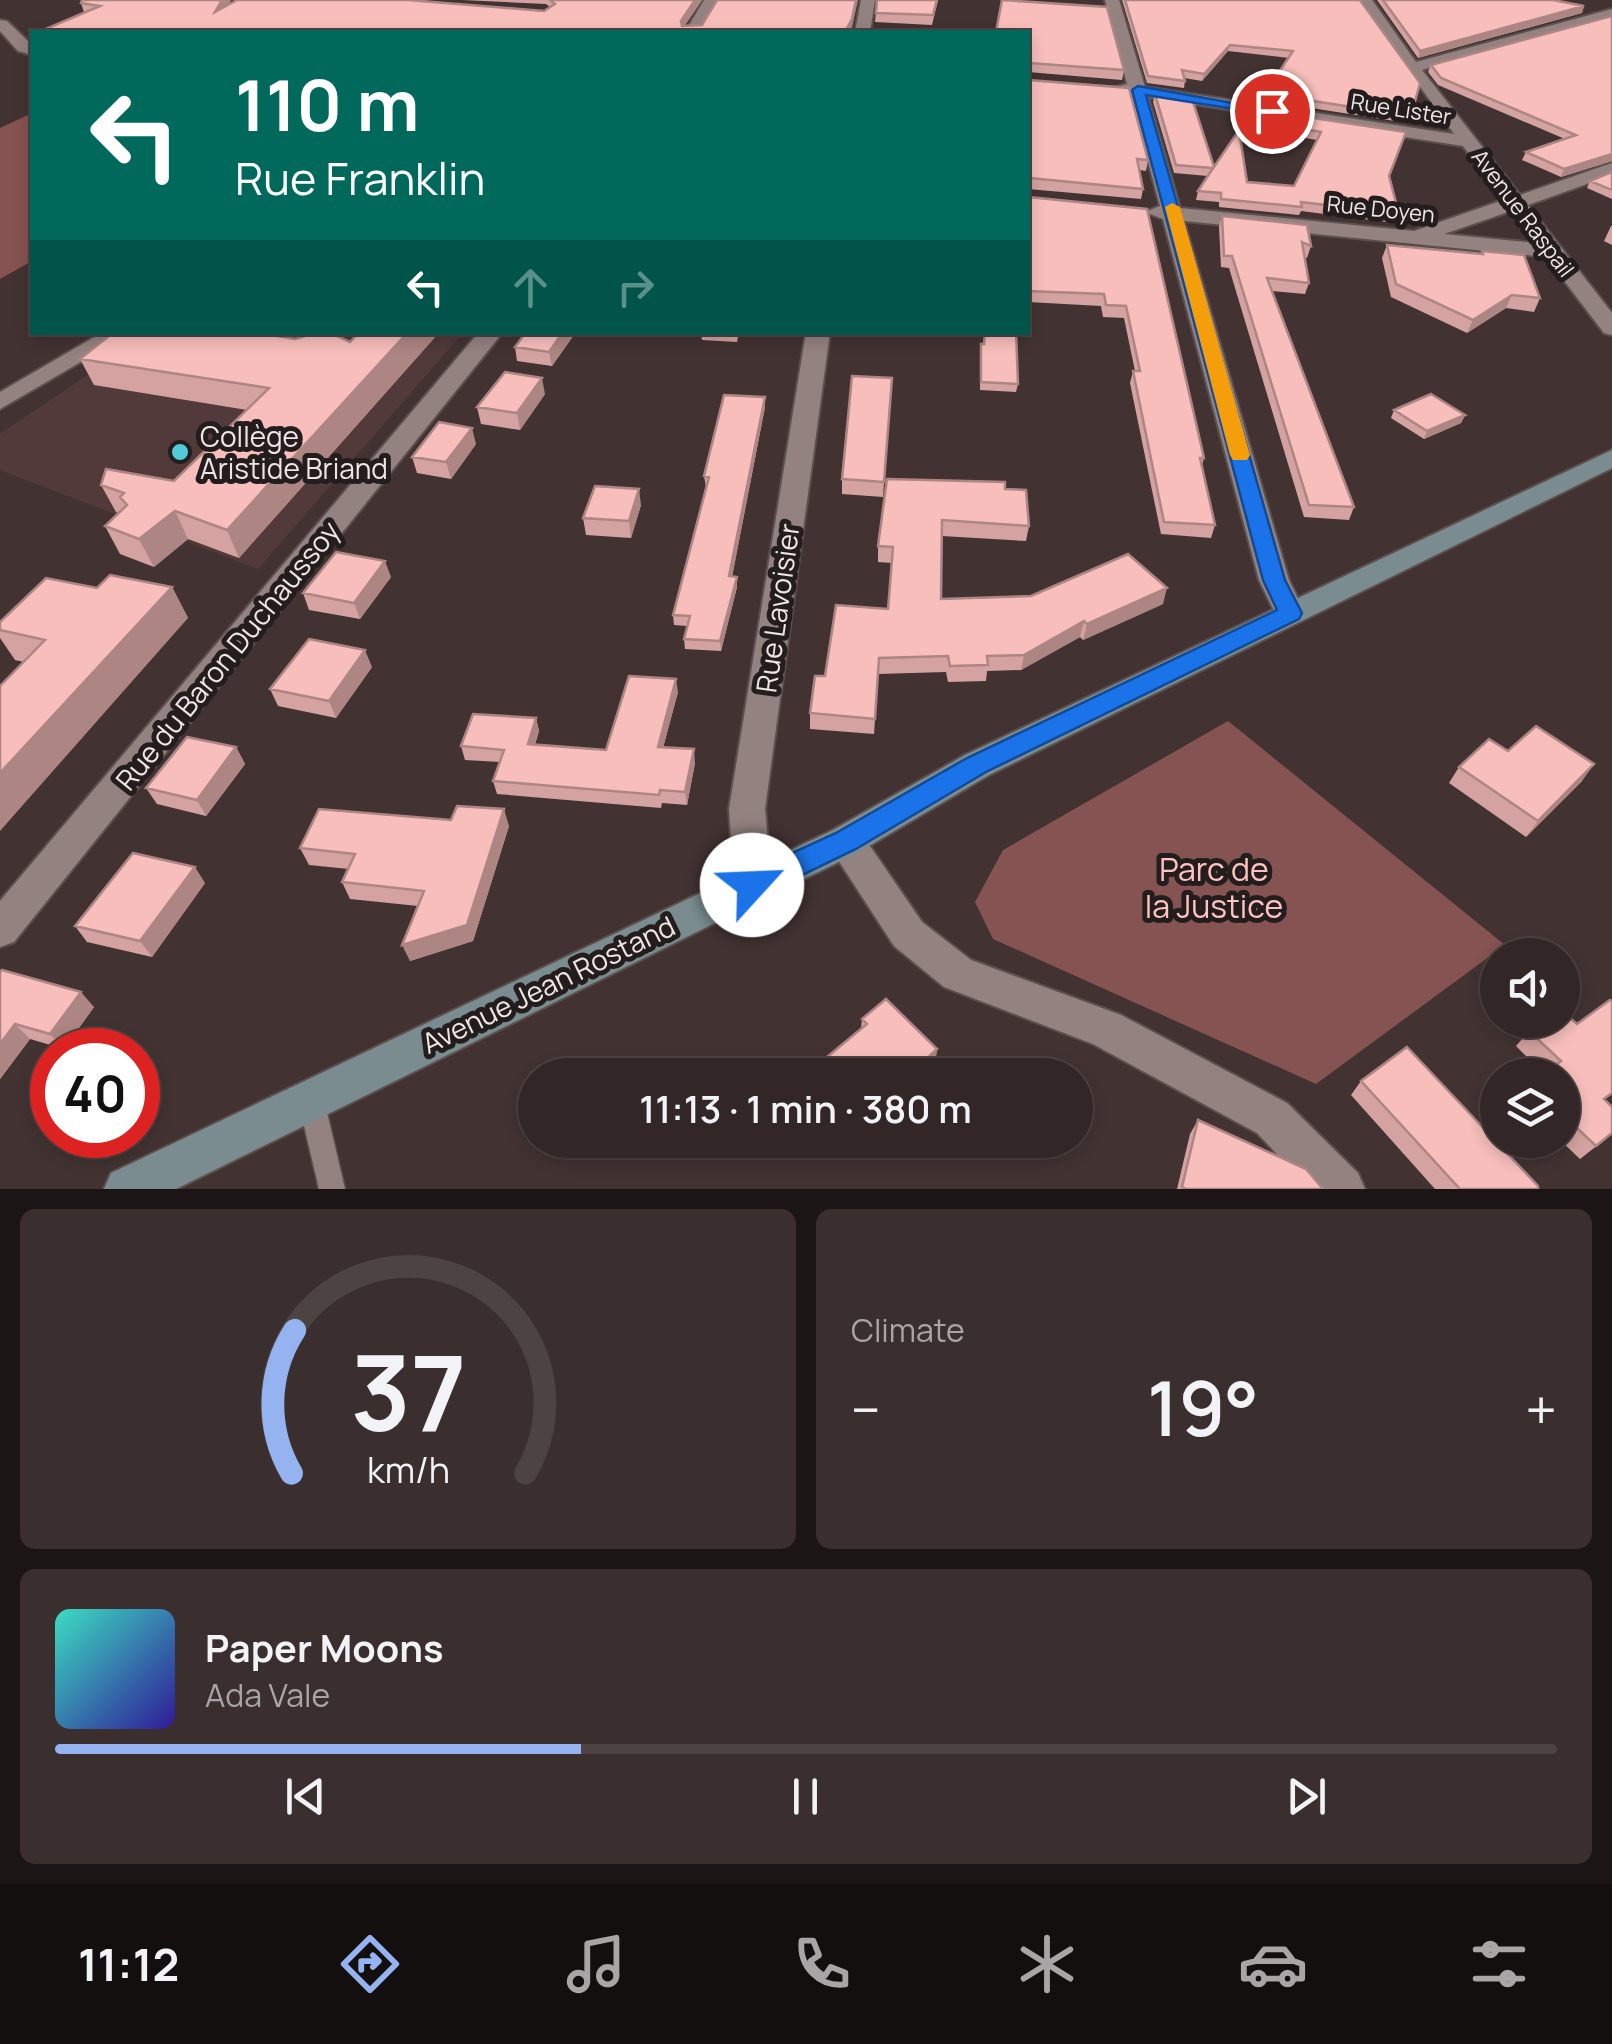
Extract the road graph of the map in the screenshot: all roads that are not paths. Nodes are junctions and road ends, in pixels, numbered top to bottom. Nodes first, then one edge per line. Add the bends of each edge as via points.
1 (711, 0) edge
2 (868, 0) edge
3 (1365, 0) edge
4 (1114, 4) edge
5 (1579, 5) edge
6 (1092, 7) edge
7 (1612, 11) edge
8 (2, 24) edge
9 (693, 30) edge
10 (863, 30) edge
11 (30, 50) edge
12 (1412, 68) junction
13 (1097, 86) edge
14 (1138, 90) junction
15 (1470, 142) junction
16 (1612, 168) edge
17 (1515, 202) junction
18 (1142, 210) edge
19 (1174, 214) junction
20 (1414, 238) junction
21 (1551, 251) junction
22 (1612, 328) edge
23 (116, 335) edge
24 (490, 335) edge
25 (818, 335) edge
26 (0, 402) edge
27 (1612, 458) edge
28 (1290, 613) junction
29 (846, 841) junction
30 (752, 885) junction
31 (0, 930) edge
32 (311, 1099) junction
33 (127, 1189) edge
34 (332, 1189) edge
35 (1342, 1189) edge

1 - 9 street
2 - 10 street
3 - 12 street, Avenue Raspail
4 - 6 street
4 - 14 street
5 - 7 street
7 - 12 street
8 - 11 street
12 - 15 street, Avenue Raspail
13 - 14 street, Rue Lister
14 - 15 street, Rue Lister
14 - 19 street
15 - 17 street, Avenue Raspail
16 - 17 street
17 - 20 street
17 - 21 street, Avenue Raspail
18 - 19 street, Rue Doyen
19 - 20 street, Rue Doyen
19 - 28 street via 1274,580
20 - 21 street, Rue Doyen
21 - 22 street, Avenue Raspail
23 - 26 street
24 - 31 street, Rue du Baron Duchaussoy
25 - 30 street, Rue Lavoisier via 748,809
27 - 28 street, Avenue Jean Rostand
28 - 29 street, Avenue Jean Rostand via 976,765
29 - 30 street, Avenue Jean Rostand
29 - 35 street via 908,934 958,974 1106,1029 1272,1118
30 - 32 street, Avenue Jean Rostand
32 - 33 street, Avenue Jean Rostand
32 - 34 lane

